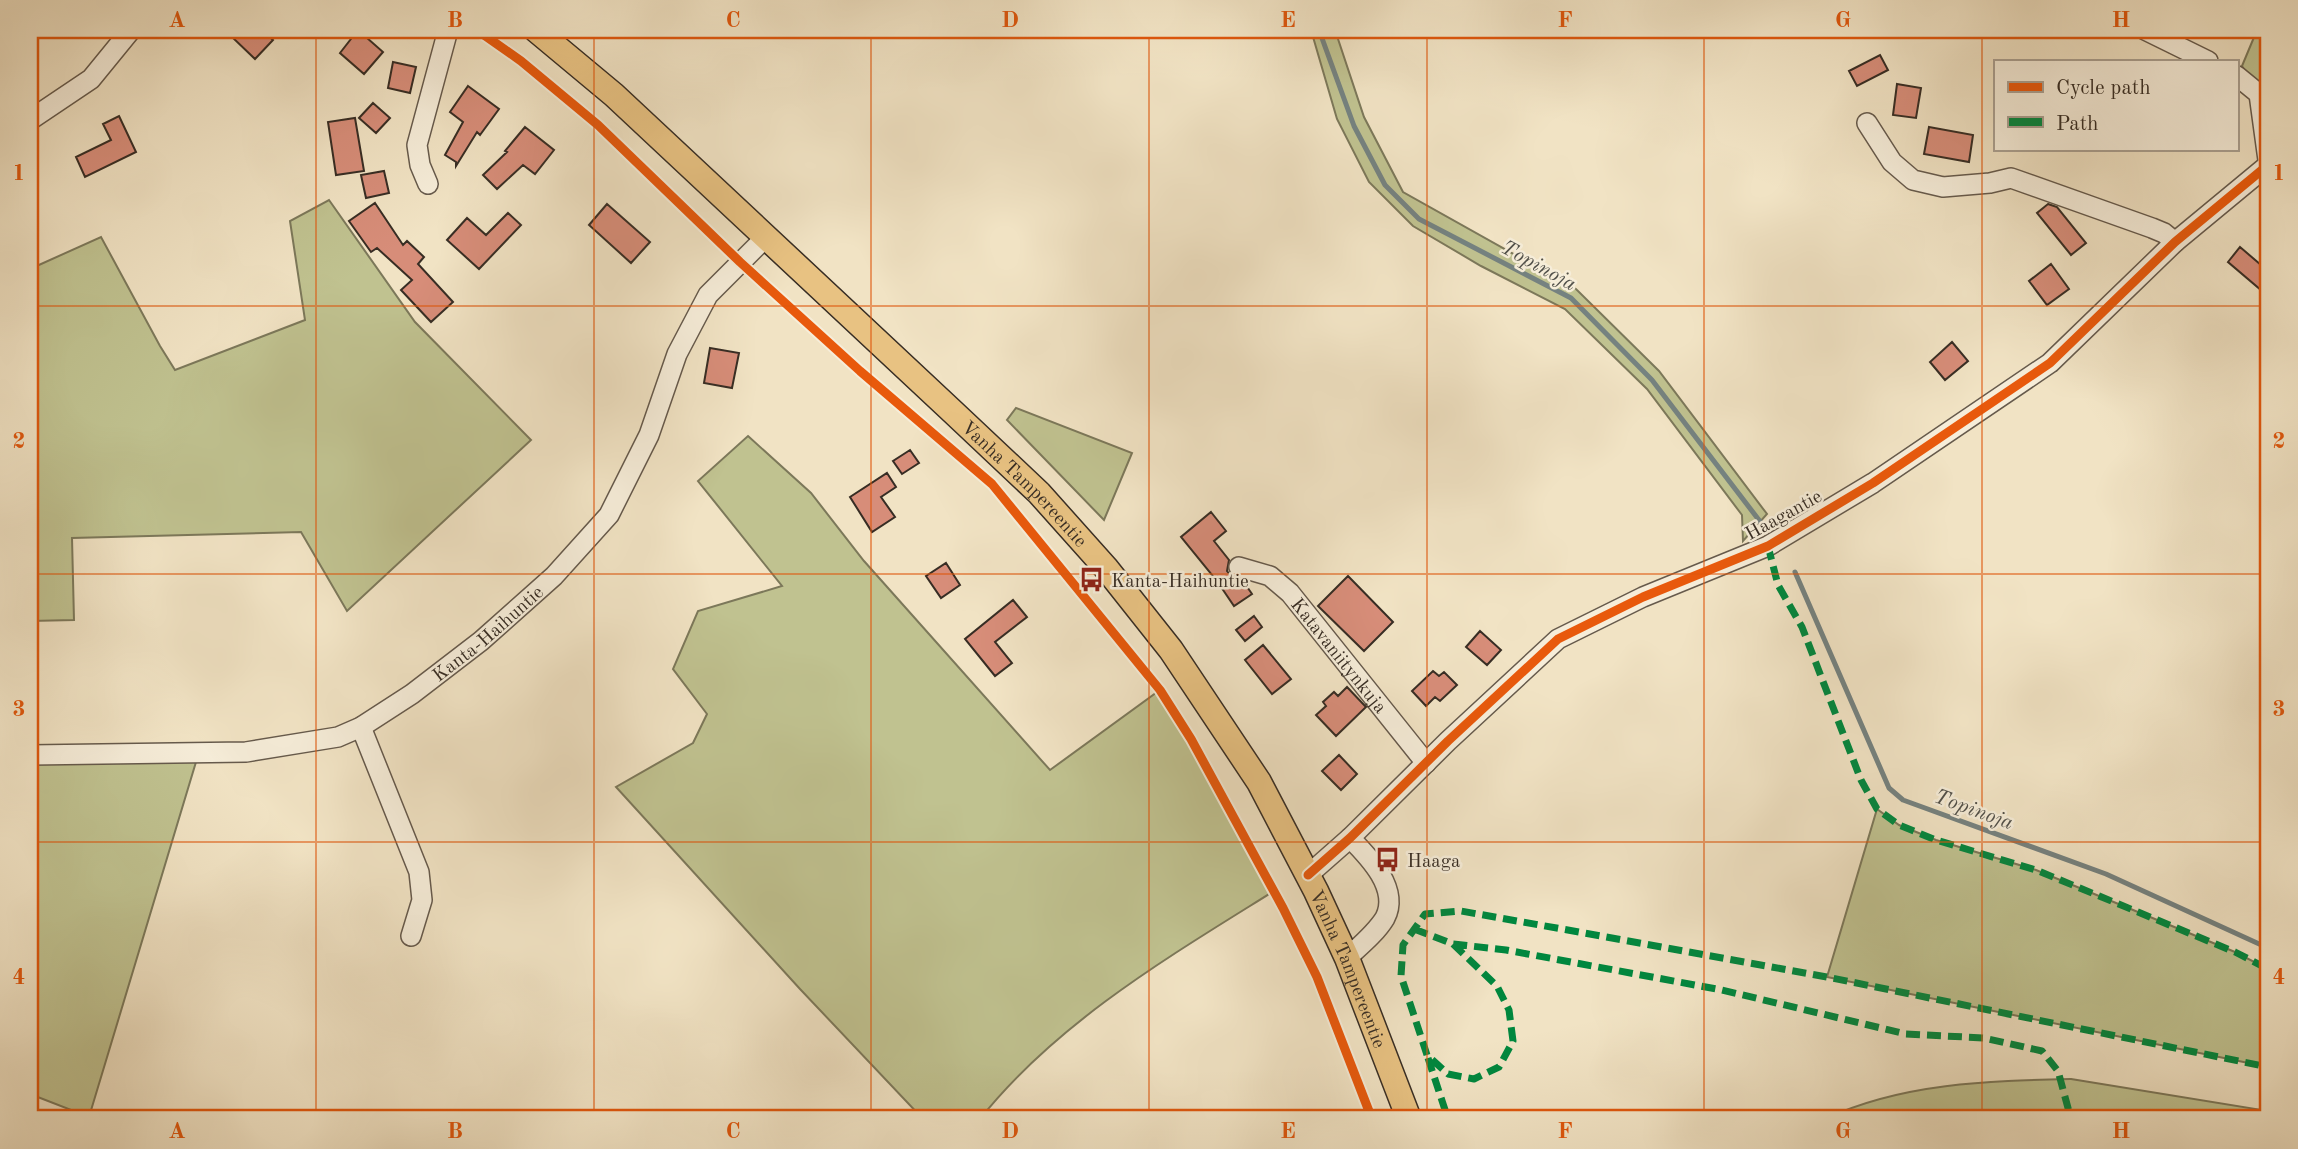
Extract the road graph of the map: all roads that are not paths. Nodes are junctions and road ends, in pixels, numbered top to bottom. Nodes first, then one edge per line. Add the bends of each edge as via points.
1 (131, 30) edge
2 (448, 30) edge
3 (536, 30) edge
4 (2145, 30) edge
5 (2206, 60) edge
6 (2238, 77) edge
7 (30, 120) edge
8 (1867, 123) dead end
9 (2268, 163) edge
10 (428, 184) dead end
11 (765, 238) junction
12 (2175, 242) junction
13 (1239, 566) dead end
14 (361, 727) junction
15 (30, 755) edge
16 (1426, 763) junction
17 (1350, 838) junction
18 (1308, 875) junction
19 (411, 936) dead end
20 (1348, 958) junction
21 (1409, 1119) edge

1 - 7 street via 91,79
2 - 10 street via 417,145
3 - 11 main road, Vanha Tampereentie via 614,95
4 - 5 street
6 - 9 street via 2259,94
8 - 12 street via 1892,162 1913,180 1943,187 2011,178 2152,228
9 - 12 street, Haagantie
11 - 14 street, Kanta-Haihuntie via 708,295 677,354 649,435 610,515 554,576 481,641
11 - 18 main road, Vanha Tampereentie via 1039,494 1106,568 1171,650 1259,782
12 - 16 street, Haagantie via 2050,363 1874,483 1768,546 1643,597 1558,639
13 - 16 street, Katavaniitynkuja via 1270,576 1290,593
14 - 15 street, Kanta-Haihuntie via 338,737 246,752
14 - 19 street via 419,872 422,900
16 - 17 street, Haagantie
17 - 18 street, Haagantie
17 - 20 street via 1380,875 1388,891 1388,909 1379,926
18 - 20 main road, Vanha Tampereentie
20 - 21 main road, Vanha Tampereentie

